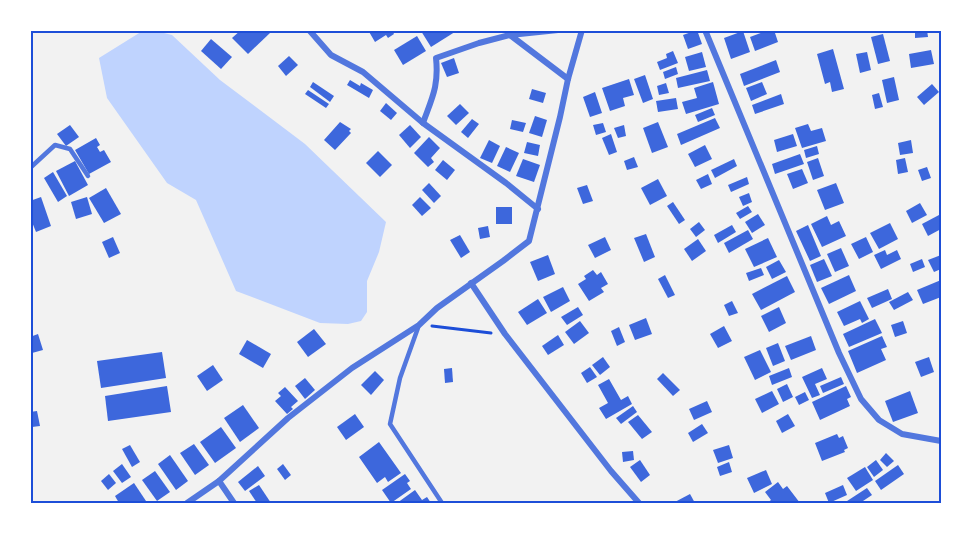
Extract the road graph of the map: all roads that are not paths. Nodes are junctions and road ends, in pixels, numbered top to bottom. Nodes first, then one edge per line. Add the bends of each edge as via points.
1 (309, 30) edge
2 (558, 30) edge
3 (582, 30) edge
4 (705, 30) edge
5 (508, 33) edge
6 (568, 79) junction
7 (423, 123) junction
8 (30, 168) edge
9 (88, 176) dead end
10 (538, 209) junction
11 (471, 284) junction
12 (419, 325) junction
13 (941, 441) edge
14 (219, 481) junction
15 (187, 503) edge
16 (234, 503) edge
17 (442, 503) edge
18 (639, 503) edge

1 - 7 street via 331,55 363,72
2 - 5 street
3 - 6 street
4 - 13 street via 861,399 879,420 902,434
5 - 6 street
5 - 7 street via 436,58 438,76
6 - 10 street
7 - 10 street
8 - 9 lane via 55,145 70,149
10 - 11 street via 530,241
11 - 12 street
11 - 18 street via 505,334
12 - 14 street via 352,368 288,418
12 - 17 lane via 400,378 390,424
14 - 15 street
14 - 16 street

